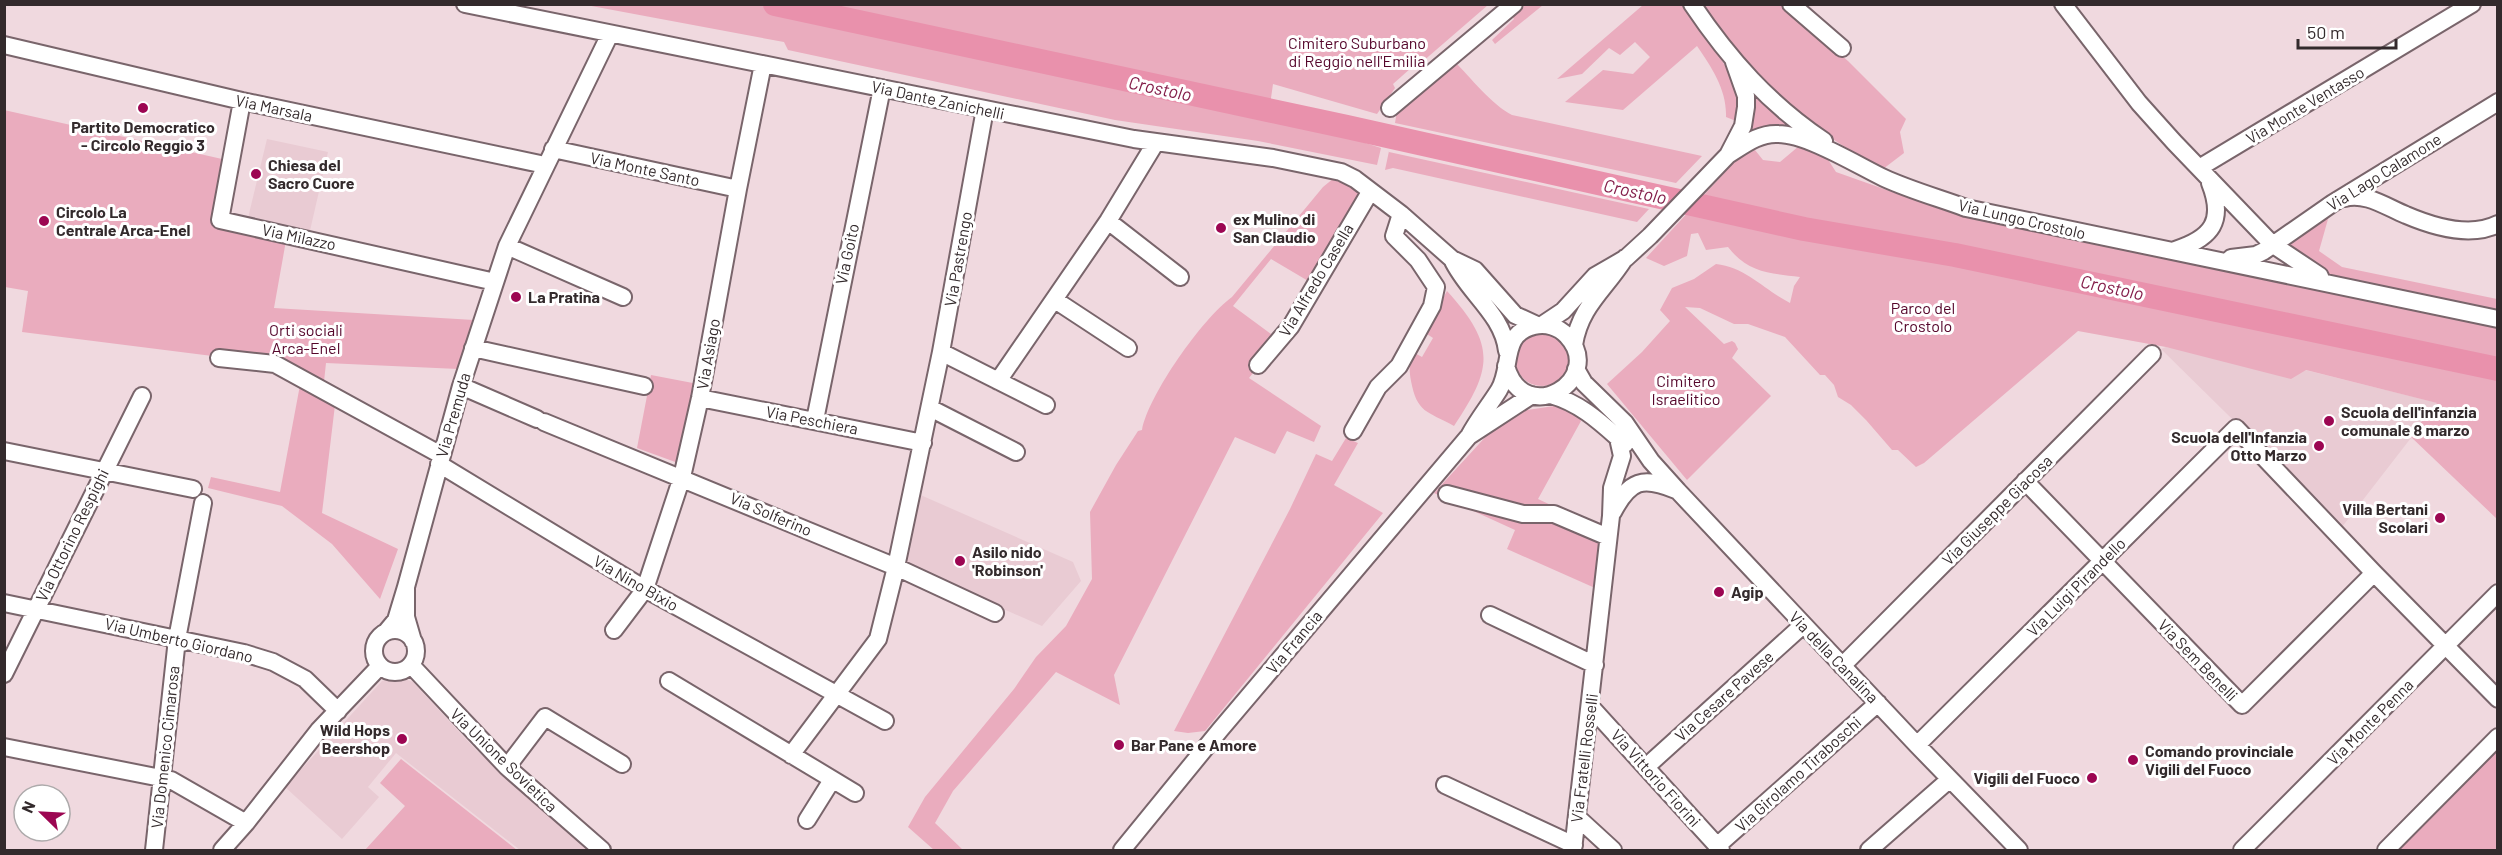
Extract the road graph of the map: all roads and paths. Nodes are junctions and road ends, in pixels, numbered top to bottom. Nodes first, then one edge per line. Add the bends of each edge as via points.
1 (465, 4) edge
2 (1514, 4) edge
3 (1692, 4) edge
4 (1791, 4) edge
5 (2062, 4) edge
6 (2472, 4) edge
7 (610, 34) junction
8 (4, 45) edge
9 (1842, 48) dead end
10 (1734, 62) junction
11 (763, 64) junction
12 (882, 88) junction
13 (242, 101) junction
14 (2498, 102) edge
15 (1390, 108) dead end
16 (985, 109) junction
17 (1156, 142) junction
18 (554, 149) junction
19 (1841, 156) junction
20 (1723, 160) junction
21 (545, 165) junction
22 (2204, 173) junction
23 (738, 189) junction
24 (1370, 192) junction
25 (2333, 203) junction
26 (1401, 214) junction
27 (1108, 221) junction
28 (2498, 224) edge
29 (2272, 244) junction
30 (507, 246) junction
31 (2174, 250) junction
32 (1626, 258) junction
33 (1452, 259) junction
34 (2218, 260) junction
35 (1180, 277) dead end
36 (495, 282) junction
37 (2333, 284) junction
38 (623, 297) dead end
39 (1055, 300) junction
40 (2498, 319) edge
41 (1539, 325) junction
42 (1574, 345) junction
43 (473, 348) junction
44 (1128, 348) dead end
45 (942, 352) junction
46 (2152, 354) dead end
47 (219, 358) dead end
48 (1507, 359) junction
49 (1258, 365) dead end
50 (1576, 369) junction
51 (998, 381) junction
52 (461, 386) junction
53 (644, 386) dead end
54 (1532, 395) junction
55 (1551, 395) junction
56 (142, 396) dead end
57 (700, 398) junction
58 (1046, 405) dead end
59 (930, 408) junction
60 (815, 420) junction
61 (1353, 430) dead end
62 (1469, 436) junction
63 (1618, 438) junction
64 (923, 443) junction
65 (4, 451) edge
66 (1016, 452) dead end
67 (440, 460) junction
68 (1651, 461) junction
69 (102, 471) junction
70 (682, 477) junction
71 (2025, 481) junction
72 (1678, 491) junction
73 (1447, 494) dead end
74 (1611, 516) junction
75 (1608, 537) junction
76 (2102, 561) junction
77 (896, 567) junction
78 (2374, 573) junction
79 (406, 587) junction
80 (645, 589) junction
81 (2498, 592) edge
82 (4, 603) edge
83 (37, 609) junction
84 (995, 613) dead end
85 (1490, 615) dead end
86 (1803, 625) junction
87 (614, 630) dead end
88 (386, 632) junction
89 (177, 639) junction
90 (413, 641) junction
91 (2446, 645) junction
92 (411, 665) junction
93 (1595, 665) junction
94 (380, 666) junction
95 (1842, 666) junction
96 (4, 674) edge
97 (669, 681) dead end
98 (838, 694) junction
99 (2498, 699) edge
100 (1878, 703) junction
101 (1590, 706) junction
102 (338, 711) junction
103 (885, 721) dead end
104 (2498, 737) edge
105 (1917, 745) junction
106 (4, 747) edge
107 (791, 755) junction
108 (622, 764) dead end
109 (507, 766) junction
110 (1646, 767) junction
111 (162, 778) junction
112 (1950, 779) junction
113 (832, 780) junction
114 (1445, 785) dead end
115 (855, 794) dead end
116 (1577, 817) junction
117 (807, 820) dead end
118 (246, 824) junction
119 (1574, 848) edge
120 (1719, 848) edge
121 (154, 850) edge
122 (222, 850) edge
123 (602, 850) edge
124 (1122, 850) edge
125 (1613, 850) edge
126 (1869, 850) edge
127 (2019, 850) edge
128 (2241, 850) edge
129 (2386, 850) edge

1 - 7 street, Via Dante Zanichelli
2 - 15 street
3 - 10 street, Via Lungo Crostolo
4 - 9 street
5 - 22 street via 2139,103
6 - 22 street, Via Monte Ventasso
7 - 11 street, Via Dante Zanichelli
7 - 18 street, Via Premuda
8 - 13 street, Via Marsala
10 - 19 street, Via Lungo Crostolo via 1781,109
10 - 20 street, Via Lungo Crostolo via 1746,107 1743,126
11 - 12 street, Via Dante Zanichelli
11 - 23 street, Via Asiago
12 - 16 street, Via Dante Zanichelli
12 - 60 street, Via Goito
13 - 21 street, Via Marsala
13 - 36 street, Via Milazzo via 220,220
14 - 25 street, Via Lago Calamone
16 - 17 street, Via Dante Zanichelli
16 - 45 street, Via Pastrengo
17 - 24 street, Via Dante Zanichelli via 1320,166 1356,179
17 - 27 street
18 - 21 street, Via Premuda
18 - 23 street, Via Monte Santo
19 - 20 street, Via Lungo Crostolo via 1777,134 1752,140
19 - 31 street, Via Lungo Crostolo via 1886,179 1966,208
20 - 32 street, Via Lungo Crostolo
21 - 30 street, Via Premuda
22 - 29 street
22 - 31 street via 2216,198 2212,225 2202,240
23 - 57 street, Via Asiago
24 - 26 street, Via Dante Zanichelli
24 - 49 street, Via Alfredo Casella via 1291,326
25 - 28 street via 2352,196 2364,197 2431,224 2471,231
25 - 29 street, Via Lago Calamone
26 - 33 street, Via Dante Zanichelli
26 - 61 street via 1394,236 1419,260 1436,287 1432,306 1399,366 1378,387
27 - 35 street
27 - 39 street
29 - 34 street, Via Lungo Crostolo via 2256,255
29 - 37 street, Via Lungo Crostolo
30 - 36 street, Via Premuda
30 - 38 street
31 - 34 street, Via Lungo Crostolo
32 - 41 street, Via Francia via 1602,270 1563,311
32 - 42 street via 1582,315
33 - 41 street via 1475,270 1515,315
33 - 48 street via 1500,326
34 - 37 street, Via Lungo Crostolo
36 - 43 street, Via Premuda
37 - 40 street, Via Lungo Crostolo
39 - 44 street
39 - 51 street
41 - 42 street via 1558,328
41 - 48 street, Via Francia via 1515,337
42 - 50 street
43 - 52 street, Via Premuda
43 - 53 street
45 - 51 street
45 - 59 street, Via Pastrengo
46 - 71 street, Via Giuseppe Giacosa
47 - 67 street, Via Nino Bixio via 275,364
48 - 54 street via 1517,387
48 - 62 street, Via Francia via 1500,388
50 - 55 street via 1567,386
50 - 68 street, Via della Canalina via 1584,383 1625,423
51 - 58 street
52 - 67 street, Via Premuda
52 - 70 street, Via Solferino
54 - 55 street
54 - 62 street, Via Francia
55 - 63 street, Via della Canalina via 1588,411
56 - 69 street, Via Ottorino Respighi
57 - 60 street, Via Peschiera
57 - 70 street, Via Asiago
59 - 64 street, Via Pastrengo
59 - 66 street
60 - 64 street, Via Peschiera
62 - 124 street, Via Francia
63 - 68 street, Via della Canalina
63 - 74 street, Via Fratelli Rosselli via 1622,456 1612,488
64 - 77 street, Via Pastrengo
65 - 69 street
67 - 79 street, Via Premuda
67 - 80 street, Via Nino Bixio
68 - 72 street, Via della Canalina
69 - 83 street, Via Ottorino Respighi
69 - 89 street, Via Domenico Cimarosa via 198,496
70 - 77 street, Via Solferino
70 - 80 street, Via Asiago
71 - 76 street, Via Sem Benelli
71 - 95 street, Via Giuseppe Giacosa
72 - 74 street, Via Fratelli Rosselli via 1652,481 1640,483 1622,495
72 - 86 street, Via della Canalina
73 - 75 street via 1523,514 1554,514
74 - 75 street, Via Fratelli Rosselli
75 - 93 street, Via Fratelli Rosselli
76 - 78 street, Via Sem Benelli via 2242,705
76 - 78 street, Via Luigi Pirandello via 2236,428
76 - 105 street, Via Luigi Pirandello
77 - 84 street, Via Solferino
77 - 98 street, Via Pastrengo via 878,639
78 - 91 street
79 - 88 street, Via Premuda via 396,620
79 - 90 street, Via Premuda via 406,616
80 - 87 street, Via Asiago
80 - 98 street, Via Nino Bixio
81 - 91 street, Via Monte Penna
82 - 83 street, Via Umberto Giordano
83 - 89 street, Via Umberto Giordano
83 - 96 street, Via Ottorino Respighi
85 - 93 street
86 - 95 street, Via della Canalina
86 - 110 street, Via Cesare Pavese
88 - 90 street via 404,632
88 - 94 street, Via Premuda via 375,648
89 - 102 street, Via Umberto Giordano via 273,662 305,679
89 - 111 street, Via Domenico Cimarosa
90 - 92 street, Via Premuda via 416,653
91 - 99 street
91 - 128 street, Via Monte Penna
92 - 94 street via 399,672
92 - 109 street, Via Unione Sovietica
93 - 101 street, Via Fratelli Rosselli
94 - 102 street
95 - 100 street, Via della Canalina
97 - 107 street
98 - 103 street, Via Nino Bixio
98 - 107 street
100 - 105 street, Via della Canalina
100 - 120 street, Via Girolamo Tiraboschi
101 - 110 street, Via Vittorio Fiorini
101 - 116 street, Via Fratelli Rosselli
102 - 118 street via 297,756
104 - 129 street
105 - 112 street, Via della Canalina
106 - 111 street
107 - 113 street
108 - 109 street via 545,717
109 - 123 street, Via Unione Sovietica
110 - 120 street, Via Vittorio Fiorini
111 - 118 street
111 - 121 street, Via Domenico Cimarosa
112 - 126 street
112 - 127 street, Via della Canalina
113 - 115 street
113 - 117 street
114 - 119 street
116 - 119 street, Via Fratelli Rosselli
116 - 125 street
118 - 122 street

